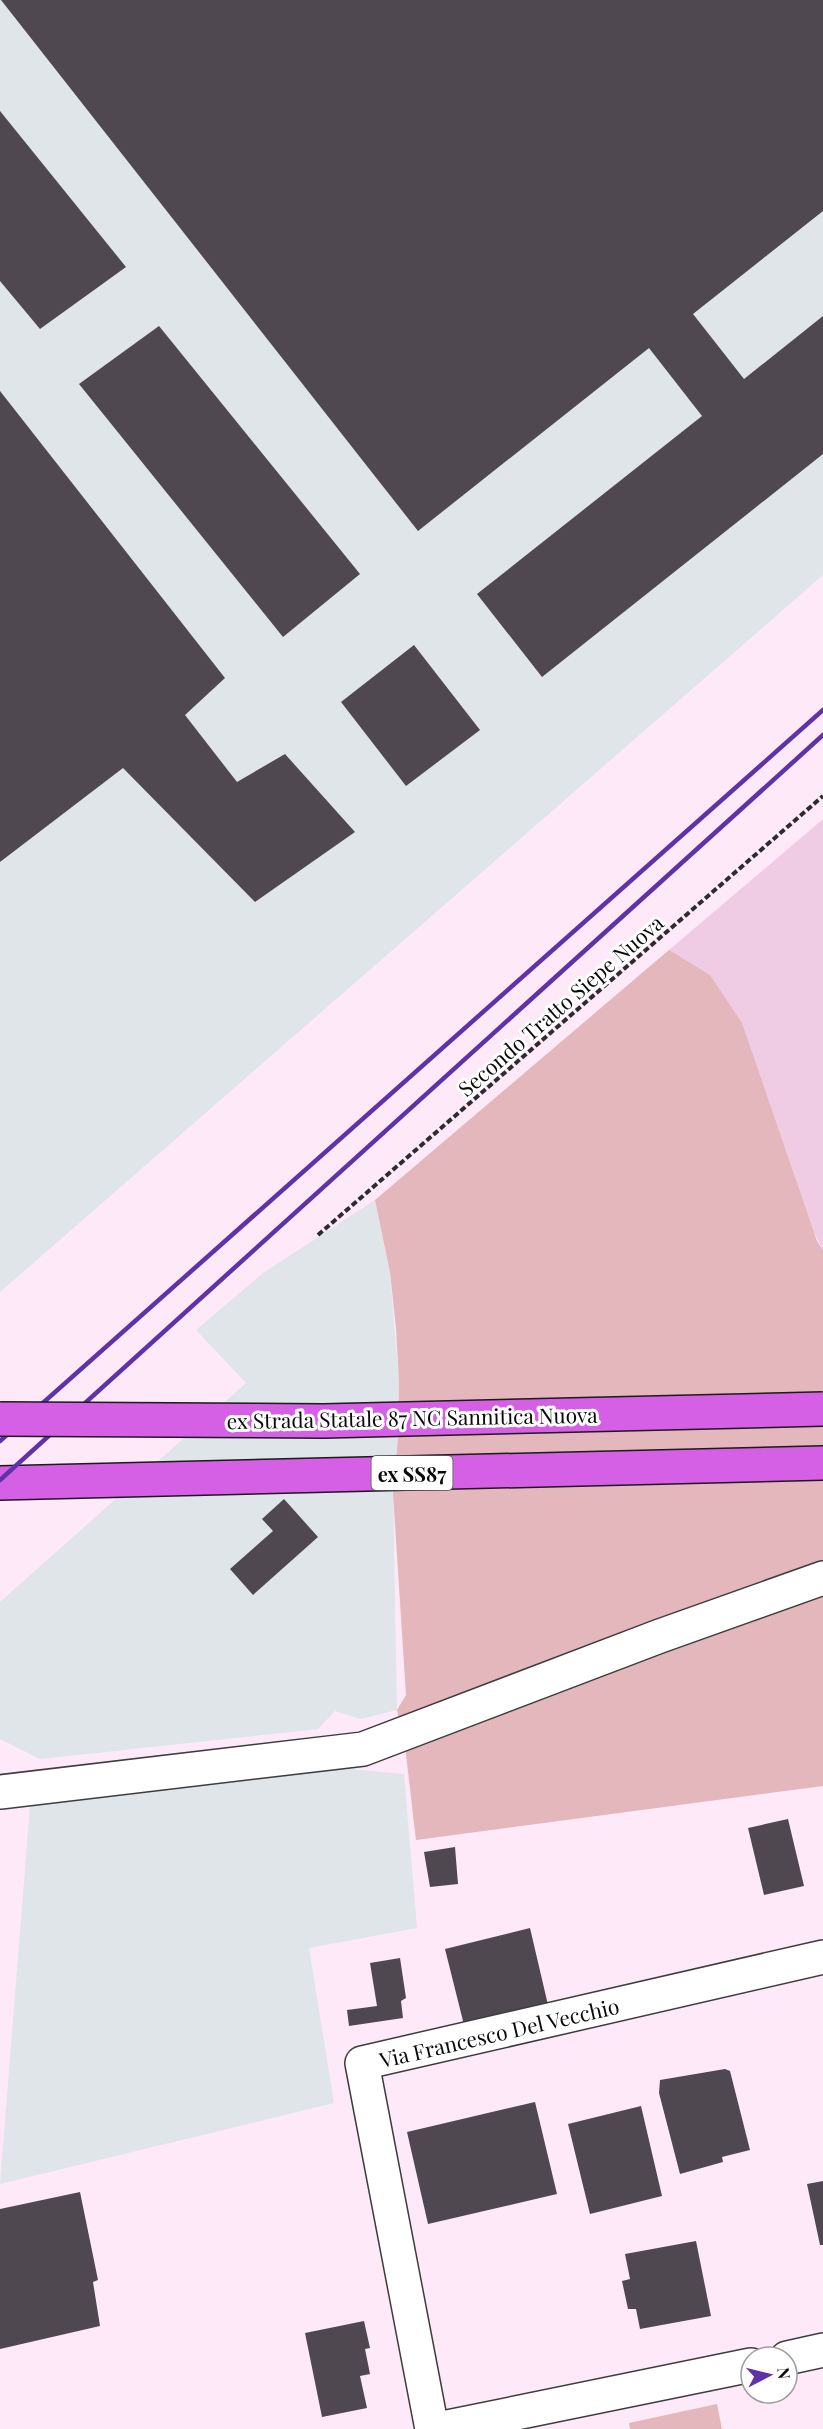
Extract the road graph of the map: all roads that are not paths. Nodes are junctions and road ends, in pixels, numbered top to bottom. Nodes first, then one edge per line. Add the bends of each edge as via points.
1 (823, 1409) edge
2 (0, 1419) edge
3 (823, 1463) edge
4 (0, 1482) edge
5 (823, 1578) edge
6 (0, 1792) edge
7 (823, 1957) edge
8 (823, 2350) edge
9 (799, 2355) edge
10 (739, 2367) edge
11 (432, 2429) edge
12 (438, 2429) edge

1 - 2 highway, ex Strada Statale 87 NC Sannitica Nuova, bridge via 324,1421
3 - 4 highway, ex SS87
5 - 6 street via 363,1749
7 - 11 street, Via Francesco Del Vecchio via 362,2063
8 - 9 street
10 - 12 street

